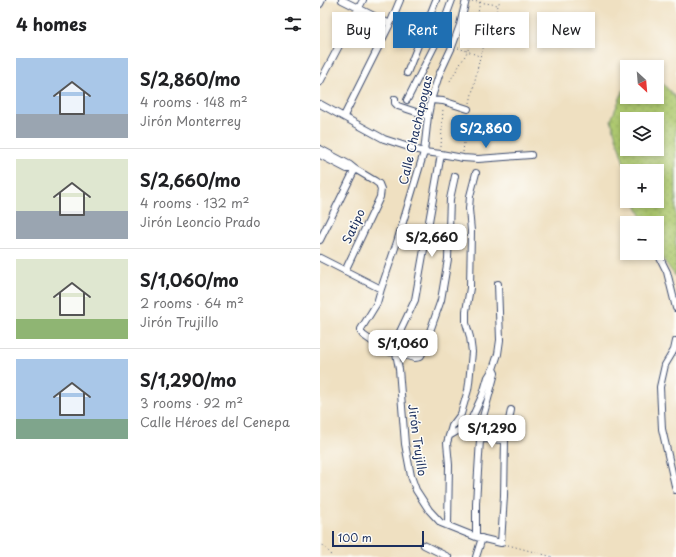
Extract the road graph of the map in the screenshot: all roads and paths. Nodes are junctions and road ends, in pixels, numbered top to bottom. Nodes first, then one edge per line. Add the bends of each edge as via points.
1 (322, 0) edge
2 (342, 0) edge
3 (363, 0) edge
4 (400, 0) edge
5 (436, 0) edge
6 (452, 0) edge
7 (466, 0) edge
8 (500, 0) edge
9 (480, 1) edge
10 (320, 4) edge
11 (499, 5) junction
12 (359, 9) junction
13 (390, 24) junction
14 (407, 73) dead end
15 (450, 81) dead end
16 (320, 82) edge
17 (395, 99) dead end
18 (407, 100) dead end
19 (432, 100) junction
20 (443, 101) junction
21 (320, 104) edge
22 (468, 109) junction
23 (344, 116) junction
24 (428, 116) junction
25 (321, 152) edge
26 (424, 152) junction
27 (441, 154) junction
28 (531, 156) dead end
29 (463, 158) junction
30 (355, 169) junction
31 (476, 173) dead end
32 (455, 176) dead end
33 (320, 240) edge
34 (320, 258) edge
35 (661, 260) edge
36 (344, 271) junction
37 (498, 284) dead end
38 (381, 289) junction
39 (676, 308) edge
40 (676, 341) edge
41 (390, 352) junction
42 (396, 353) junction
43 (493, 369) junction
44 (511, 410) dead end
45 (449, 436) junction
46 (480, 440) junction
47 (505, 440) junction
48 (676, 490) edge
49 (448, 525) junction
50 (479, 538) junction
51 (320, 542) edge
52 (501, 543) junction
53 (424, 545) dead end
54 (331, 557) edge
55 (448, 557) edge
56 (476, 557) edge
57 (553, 557) edge

1 - 10 street
2 - 12 street
3 - 12 street
4 - 13 street
5 - 14 street
6 - 18 street via 437,41
7 - 9 path
7 - 19 street, Calle Chachapoyas via 460,25 438,76
8 - 11 path
9 - 11 path
9 - 15 path via 467,51
11 - 22 path via 480,56
12 - 13 street
12 - 16 street
13 - 23 street
17 - 24 street via 398,106
19 - 20 street
19 - 24 street, Calle Chachapoyas
20 - 22 street
20 - 27 path
21 - 23 street
22 - 29 path
23 - 26 street via 384,139
24 - 26 street, Calle Chachapoyas
25 - 30 street via 350,164
26 - 27 street
26 - 38 street, Calle Chachapoyas
27 - 29 street
27 - 41 street via 415,300
28 - 29 street
30 - 33 street
30 - 36 street, Satipo via 379,184 381,191
31 - 45 street via 469,209 470,288 466,323 472,352 469,383 461,414 452,426
32 - 42 street via 450,199 448,259 441,300 421,356 414,358
34 - 36 street
35 - 39 street via 667,272
36 - 38 street
37 - 43 street via 500,340
38 - 41 street, Calle Chachapoyas via 377,303 361,329 363,335
40 - 48 street via 665,365 660,387 662,429
41 - 42 street
42 - 49 street, Jirón Trujillo via 405,444 411,476 416,490 429,510 441,523
43 - 45 street via 471,420
43 - 46 street via 495,373 481,424
44 - 47 street
45 - 49 street
46 - 47 street
46 - 50 street via 476,503
47 - 52 street
49 - 50 street, Jirón Trujillo
50 - 52 street, Jirón Trujillo
50 - 56 street
51 - 54 path
52 - 57 path
53 - 55 street

